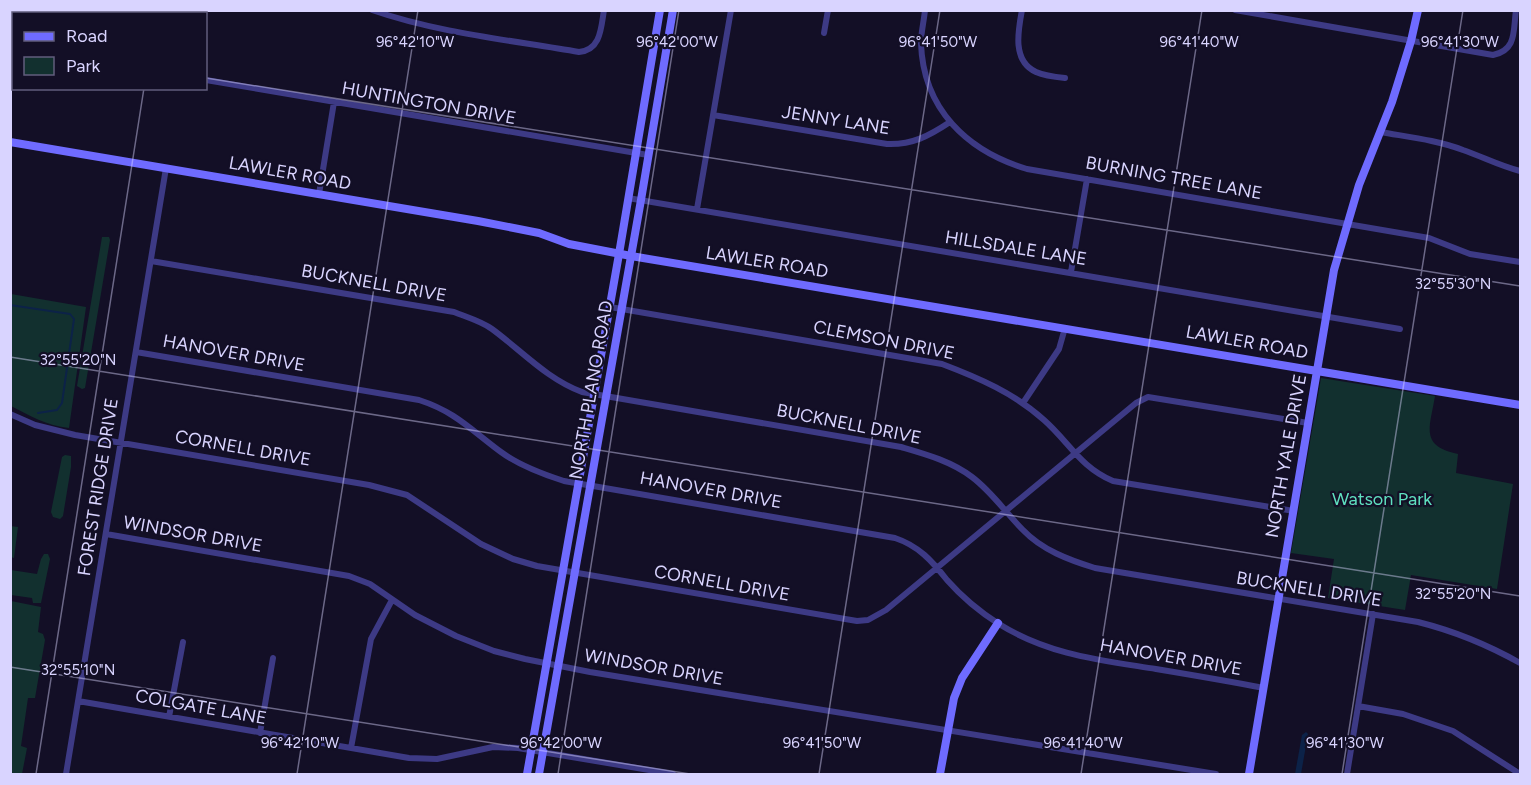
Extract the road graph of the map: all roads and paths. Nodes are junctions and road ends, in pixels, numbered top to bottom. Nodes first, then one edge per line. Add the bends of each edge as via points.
1 (372, 10) edge
2 (604, 10) edge
3 (660, 10) edge
4 (673, 10) edge
5 (731, 10) edge
6 (828, 10) edge
7 (925, 10) edge
8 (1022, 10) edge
9 (1235, 10) edge
10 (1418, 10) edge
11 (1516, 10) edge
12 (824, 33) dead end
13 (1412, 41) junction
14 (1065, 78) dead end
15 (207, 80) edge
16 (334, 102) junction
17 (713, 116) junction
18 (950, 122) junction
19 (1380, 132) junction
20 (10, 142) edge
21 (635, 153) junction
22 (648, 155) junction
23 (166, 168) junction
24 (1521, 171) edge
25 (1087, 179) junction
26 (319, 194) junction
27 (628, 198) junction
28 (642, 200) junction
29 (697, 209) junction
30 (1347, 223) junction
31 (620, 254) junction
32 (631, 256) junction
33 (151, 261) junction
34 (1521, 262) edge
35 (1071, 273) junction
36 (610, 307) junction
37 (622, 309) junction
38 (1326, 316) junction
39 (1065, 328) junction
40 (1400, 329) dead end
41 (136, 352) junction
42 (1317, 371) junction
43 (594, 394) junction
44 (606, 397) junction
45 (1023, 403) junction
46 (1521, 405) edge
47 (10, 414) edge
48 (1308, 423) junction
49 (120, 443) junction
50 (1075, 453) junction
51 (578, 483) junction
52 (590, 485) junction
53 (1006, 511) junction
54 (1294, 511) junction
55 (106, 534) junction
56 (938, 567) junction
57 (563, 572) junction
58 (575, 573) junction
59 (392, 600) junction
60 (1279, 600) junction
61 (1373, 614) junction
62 (998, 623) junction
63 (183, 642) dead end
64 (273, 658) dead end
65 (548, 663) junction
66 (1521, 663) edge
67 (558, 665) junction
68 (1264, 688) junction
69 (78, 701) junction
70 (1358, 706) junction
71 (169, 717) junction
72 (948, 730) junction
73 (260, 733) junction
74 (351, 748) junction
75 (531, 750) junction
76 (543, 753) junction
77 (66, 774) edge
78 (527, 774) edge
79 (539, 774) edge
80 (673, 774) edge
81 (940, 774) edge
82 (1216, 774) edge
83 (1249, 774) edge
84 (1347, 774) edge
85 (1521, 774) edge

1 - 2 street via 445,29 587,52 597,43
3 - 21 street, NORTH PLANO ROAD
4 - 22 street, NORTH PLANO ROAD
5 - 17 street
6 - 12 street
7 - 18 street, BURNING TREE LANE via 921,40 927,81
8 - 14 street via 1018,45 1027,65 1034,71
9 - 13 street
10 - 13 street, NORTH YALE DRIVE
11 - 13 street via 1510,46 1502,53 1493,55
13 - 19 street, NORTH YALE DRIVE
15 - 16 street, HUNTINGTON DRIVE
16 - 21 street, HUNTINGTON DRIVE
16 - 26 street
17 - 18 street, JENNY LANE via 901,145 929,136
17 - 29 street
18 - 25 street, BURNING TREE LANE via 971,143 999,160
19 - 24 street via 1447,144
19 - 30 street, NORTH YALE DRIVE
20 - 23 street, LAWLER ROAD
21 - 22 street, HUNTINGTON DRIVE
21 - 27 street, NORTH PLANO ROAD
22 - 28 street, NORTH PLANO ROAD
23 - 26 street, LAWLER ROAD
23 - 33 street, FOREST RIDGE DRIVE
25 - 30 street, BURNING TREE LANE
25 - 35 street
26 - 31 street, LAWLER ROAD via 539,233 569,244
27 - 28 street, HILLSDALE LANE
27 - 31 street, NORTH PLANO ROAD
28 - 29 street, HILLSDALE LANE
28 - 32 street, NORTH PLANO ROAD
29 - 35 street, HILLSDALE LANE
30 - 34 street, BURNING TREE LANE via 1429,238 1470,254
30 - 38 street, NORTH YALE DRIVE
31 - 32 street, LAWLER ROAD
31 - 36 street, NORTH PLANO ROAD
32 - 37 street, NORTH PLANO ROAD
32 - 39 street, LAWLER ROAD
33 - 41 street, FOREST RIDGE DRIVE
33 - 43 street, BUCKNELL DRIVE via 454,312 489,327 565,386
35 - 38 street, HILLSDALE LANE
36 - 37 street, CLEMSON DRIVE
36 - 43 street, NORTH PLANO ROAD
37 - 44 street, NORTH PLANO ROAD
37 - 45 street, CLEMSON DRIVE via 942,363 986,381
38 - 40 street, HILLSDALE LANE
38 - 42 street, NORTH YALE DRIVE
39 - 42 street, LAWLER ROAD
39 - 45 street via 1059,350
41 - 49 street, FOREST RIDGE DRIVE
41 - 51 street, HANOVER DRIVE via 419,400 452,414 502,453 529,468
42 - 46 street, LAWLER ROAD
42 - 48 street, NORTH YALE DRIVE
43 - 44 street, BUCKNELL DRIVE
43 - 51 street, NORTH PLANO ROAD
44 - 52 street, NORTH PLANO ROAD
44 - 53 street, BUCKNELL DRIVE via 901,447 932,456 971,475
45 - 50 street, CLEMSON DRIVE via 1044,419
47 - 49 street, CORNELL DRIVE via 35,425
48 - 50 street, CORNELL DRIVE via 1148,397
48 - 54 street, NORTH YALE DRIVE
49 - 55 street, FOREST RIDGE DRIVE
49 - 57 street, CORNELL DRIVE via 369,485 407,495 481,544 513,559
50 - 53 street, CORNELL DRIVE
50 - 54 street, CLEMSON DRIVE via 1088,467 1113,480
51 - 52 street, HANOVER DRIVE
51 - 57 street, NORTH PLANO ROAD
52 - 56 street, HANOVER DRIVE via 895,538 910,543
52 - 58 street, NORTH PLANO ROAD
53 - 56 street, CORNELL DRIVE
53 - 60 street, BUCKNELL DRIVE via 1024,532 1066,560
54 - 60 street, NORTH YALE DRIVE
55 - 59 street, WINDSOR DRIVE via 349,576 361,579
55 - 69 street, FOREST RIDGE DRIVE
56 - 58 street, CORNELL DRIVE via 878,615 857,621
56 - 62 street, HANOVER DRIVE via 969,602
57 - 58 street, CORNELL DRIVE
57 - 65 street, NORTH PLANO ROAD
58 - 67 street, NORTH PLANO ROAD
59 - 65 street, WINDSOR DRIVE via 456,636 494,651
59 - 74 street via 371,639
60 - 61 street, BUCKNELL DRIVE
60 - 68 street, NORTH YALE DRIVE
61 - 66 street, BUCKNELL DRIVE via 1442,628 1495,648
61 - 70 street
62 - 68 street, HANOVER DRIVE via 1061,652
62 - 72 street via 962,678
63 - 71 street
64 - 73 street
65 - 67 street, WINDSOR DRIVE
65 - 75 street, NORTH PLANO ROAD
67 - 72 street, WINDSOR DRIVE
67 - 76 street, NORTH PLANO ROAD
68 - 83 street, NORTH YALE DRIVE
69 - 71 street, COLGATE LANE
69 - 77 street, FOREST RIDGE DRIVE
70 - 84 street
70 - 85 street via 1403,714 1453,731
71 - 73 street, COLGATE LANE
72 - 81 street
72 - 82 street, WINDSOR DRIVE
73 - 74 street, COLGATE LANE
74 - 75 street, COLGATE LANE via 424,760 493,747
75 - 76 street, COLGATE LANE
75 - 78 street, NORTH PLANO ROAD
76 - 79 street, NORTH PLANO ROAD
76 - 80 street, COLGATE LANE

